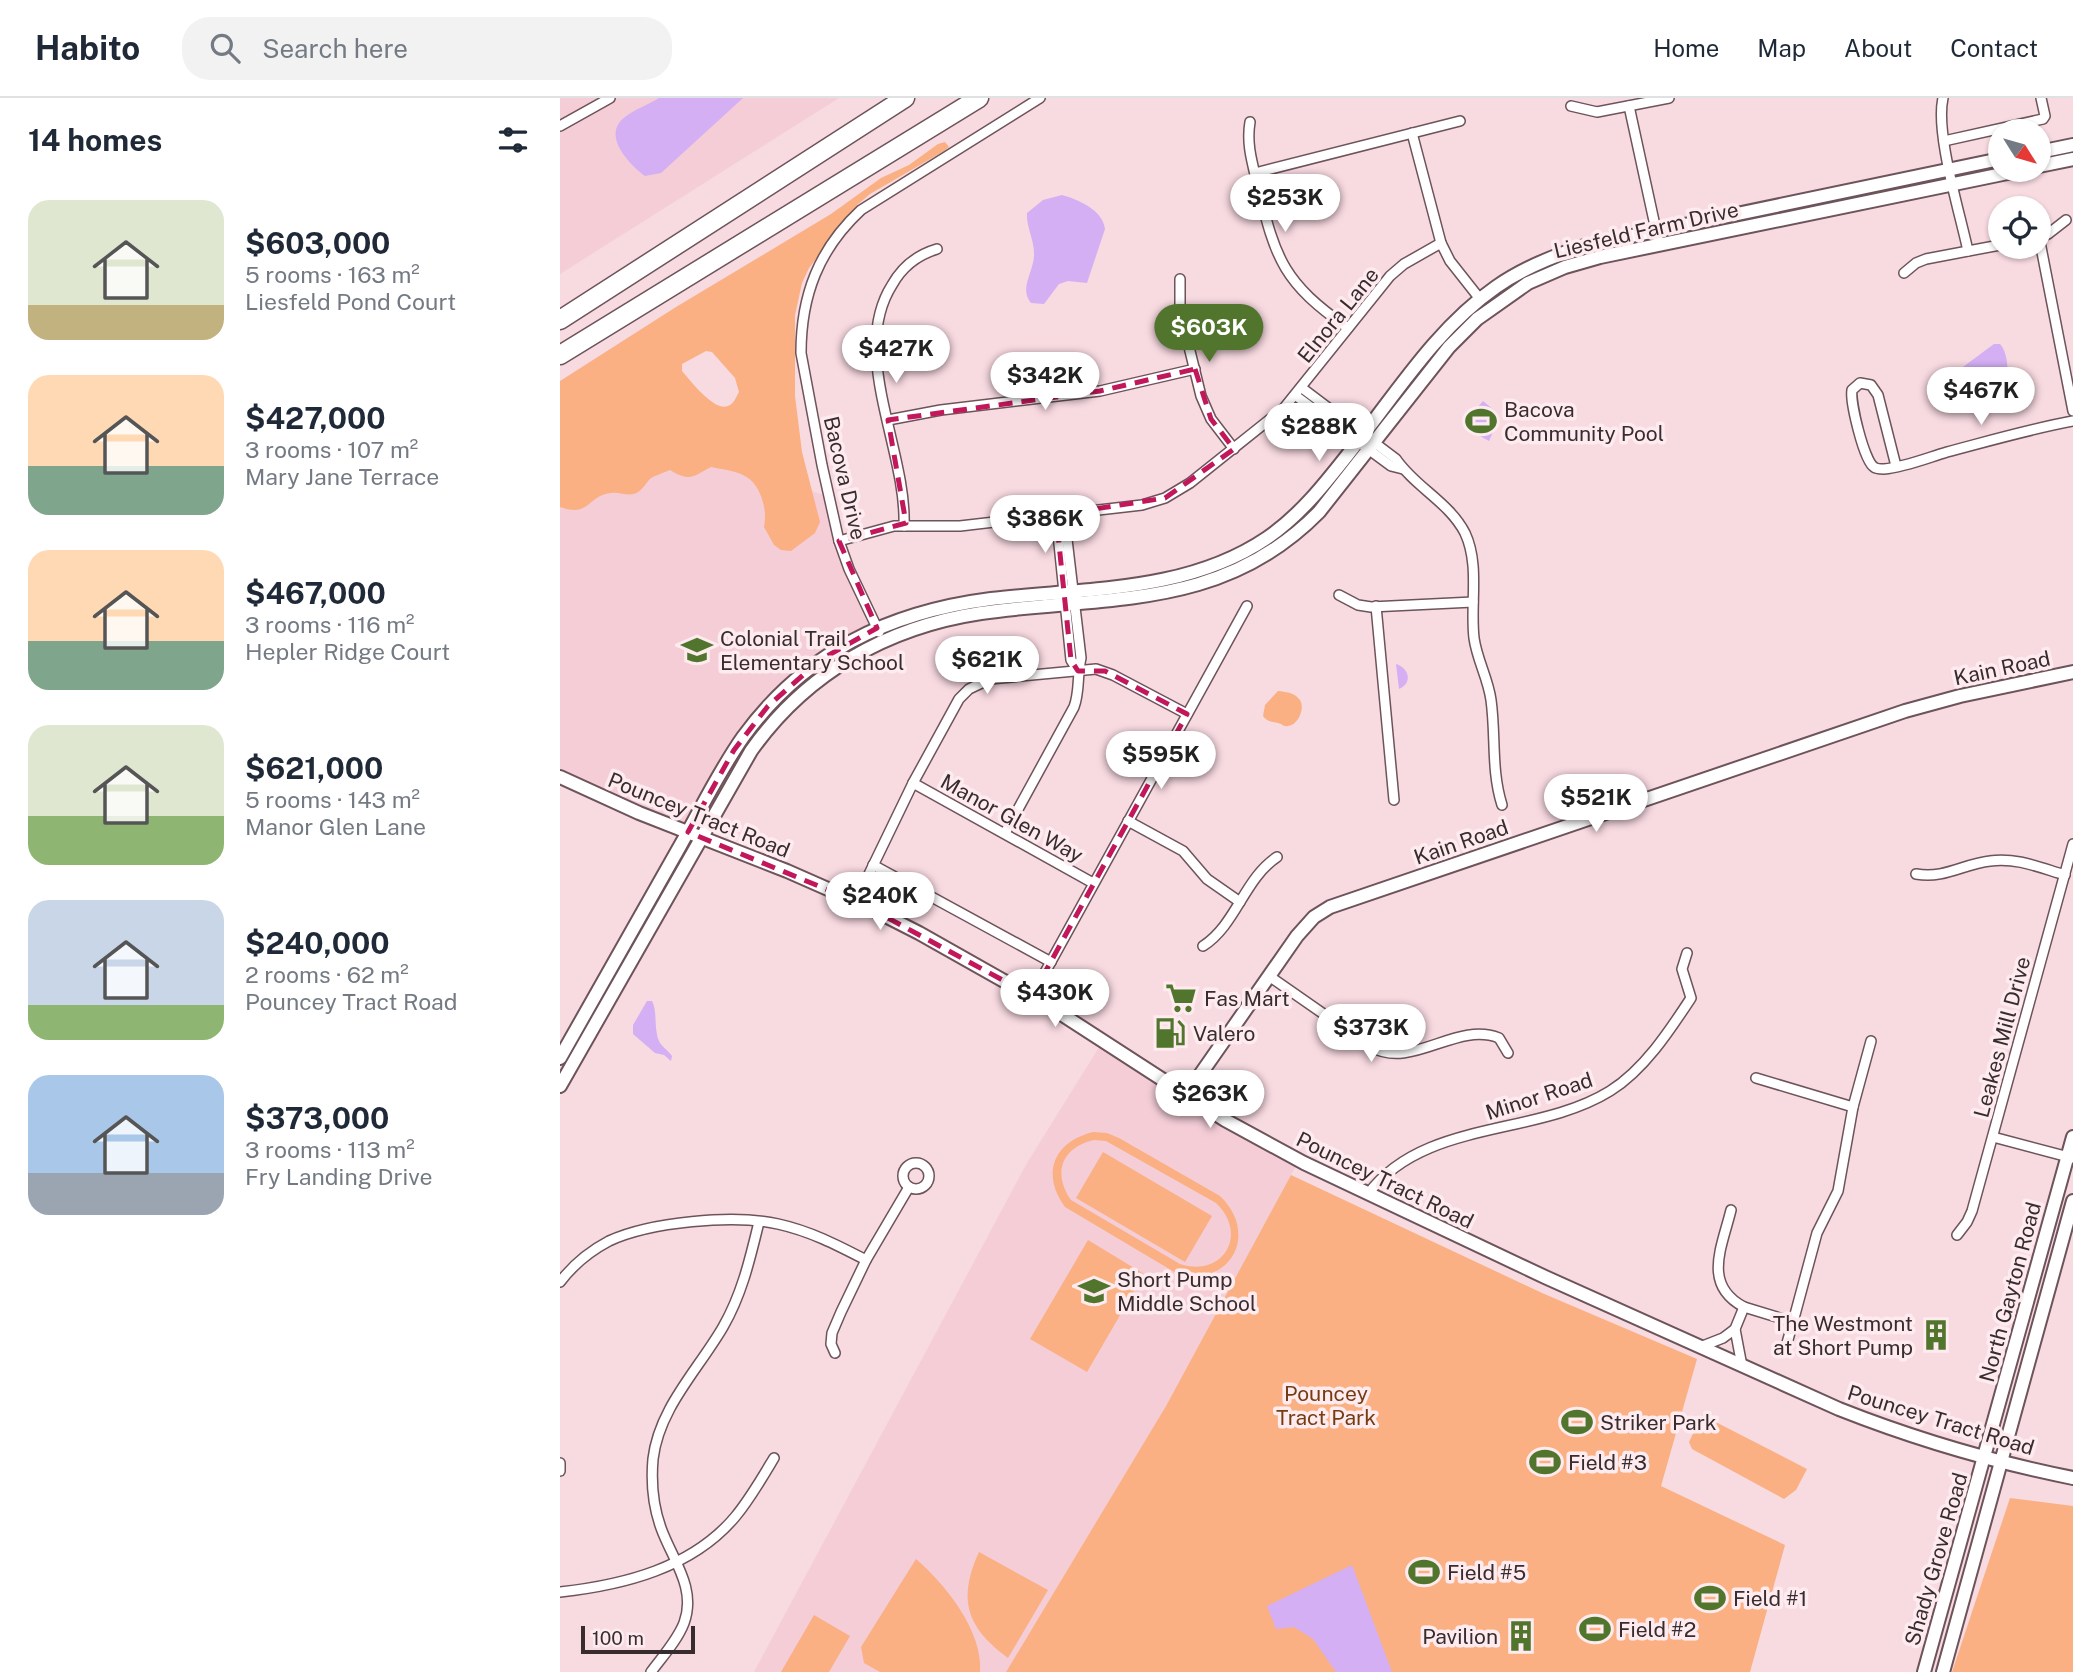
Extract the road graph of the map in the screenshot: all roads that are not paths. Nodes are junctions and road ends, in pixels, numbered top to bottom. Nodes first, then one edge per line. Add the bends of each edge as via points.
1 (610, 98) edge
2 (905, 98) edge
3 (979, 98) edge
4 (1040, 98) edge
5 (1668, 98) edge
6 (1943, 98) edge
7 (2041, 98) edge
8 (1571, 106) dead end
9 (1629, 106) junction
10 (1460, 121) dead end
11 (1250, 122) dead end
12 (560, 125) edge
13 (1412, 133) junction
14 (1944, 141) junction
15 (2073, 145) edge
16 (2051, 150) edge
17 (2073, 159) edge
18 (1988, 161) edge
19 (2051, 164) edge
20 (1951, 169) junction
21 (1255, 173) junction
22 (1988, 177) edge
23 (1954, 184) junction
24 (2066, 220) dead end
25 (2051, 232) edge
26 (1658, 237) junction
27 (1441, 243) junction
28 (1988, 247) edge
29 (937, 249) dead end
30 (1968, 251) junction
31 (2043, 259) edge
32 (1903, 273) dead end
33 (1180, 279) dead end
34 (1480, 299) junction
35 (560, 320) edge
36 (1348, 328) junction
37 (560, 355) edge
38 (1195, 369) junction
39 (1299, 392) junction
40 (2073, 411) edge
41 (888, 420) junction
42 (2073, 421) edge
43 (1360, 438) junction
44 (1371, 447) junction
45 (1234, 449) junction
46 (1896, 466) junction
47 (1060, 515) junction
48 (904, 526) junction
49 (839, 541) junction
50 (1339, 596) dead end
51 (1069, 598) junction
52 (1474, 602) junction
53 (1247, 606) dead end
54 (1376, 606) junction
55 (880, 634) junction
56 (1078, 671) junction
57 (2073, 672) edge
58 (1187, 714) junction
59 (560, 777) edge
60 (913, 783) junction
61 (1394, 800) dead end
62 (1502, 805) dead end
63 (1128, 821) junction
64 (688, 832) junction
65 (1005, 833) junction
66 (701, 837) junction
67 (2073, 844) edge
68 (1277, 857) dead end
69 (873, 865) junction
70 (1916, 874) dead end
71 (2065, 875) junction
72 (1093, 883) junction
73 (856, 901) junction
74 (1240, 902) junction
75 (1203, 946) dead end
76 (1687, 953) dead end
77 (1051, 962) junction
78 (1269, 976) junction
79 (1032, 996) junction
80 (1871, 1041) dead end
81 (1508, 1053) dead end
82 (560, 1058) edge
83 (1756, 1078) dead end
84 (560, 1086) edge
85 (1186, 1095) junction
86 (1853, 1107) junction
87 (1993, 1137) junction
88 (2073, 1137) edge
89 (2070, 1158) edge
90 (909, 1187) dead end
91 (1368, 1194) junction
92 (2073, 1201) edge
93 (1731, 1210) dead end
94 (759, 1222) junction
95 (1957, 1235) dead end
96 (866, 1260) junction
97 (560, 1282) edge
98 (1744, 1307) junction
99 (1793, 1322) junction
100 (1735, 1329) junction
101 (1787, 1343) dead end
102 (1700, 1347) junction
103 (835, 1353) dead end
104 (1742, 1366) junction
105 (1985, 1457) junction
106 (774, 1458) dead end
107 (2002, 1462) junction
108 (560, 1463) edge
109 (560, 1471) edge
110 (2073, 1478) edge
111 (675, 1562) junction
112 (560, 1592) edge
113 (651, 1672) edge
114 (1924, 1672) edge
115 (1943, 1672) edge

1 - 12 street
2 - 35 highway
3 - 37 highway
4 - 49 street, Bacova Drive via 861,210 836,236 817,268 803,314 801,353
5 - 9 street
6 - 14 street
7 - 14 street via 2043,119
8 - 9 street via 1597,112
9 - 26 street
10 - 13 street
11 - 21 street via 1248,145
13 - 21 street
13 - 27 street
14 - 20 street
15 - 16 street
17 - 19 street
18 - 20 street, Liesfeld Farm Drive
20 - 23 street
20 - 26 street, Liesfeld Farm Drive
21 - 36 street via 1268,229 1283,264 1306,296
22 - 23 street, Liesfeld Farm Drive
23 - 26 street, Liesfeld Farm Drive
23 - 30 street
24 - 25 street
26 - 34 street, Liesfeld Farm Drive via 1584,246 1561,254 1520,272
26 - 44 street, Liesfeld Farm Drive via 1565,267 1494,305 1450,347
27 - 34 street
27 - 36 street, Elnora Lane via 1390,276
28 - 30 street
29 - 41 street via 901,271 877,318 875,348
30 - 32 street via 1921,260
31 - 40 street
33 - 38 street via 1180,310
34 - 43 street, Liesfeld Farm Drive via 1436,342
36 - 39 street, Elnora Lane
38 - 41 street via 1100,391
38 - 45 street via 1211,419
39 - 43 street
39 - 45 street, Elnora Lane
41 - 48 street
42 - 46 street
43 - 44 street
43 - 51 street, Liesfeld Farm Drive via 1299,512 1241,554 1177,577
44 - 51 street, Liesfeld Farm Drive via 1308,523 1254,562 1174,592
44 - 52 street via 1391,466 1403,469 1448,509 1461,527 1471,549
45 - 47 street, Elnora Lane via 1165,498
46 - 46 street via 1878,469 1867,458 1852,396 1860,383 1871,385 1878,395
47 - 48 street, Elnora Lane via 960,526
47 - 51 street
48 - 49 street, Elnora Lane
49 - 55 street, Bacova Drive
50 - 54 street via 1358,605
51 - 55 street, Liesfeld Farm Drive
51 - 56 street via 1071,660
52 - 54 street
52 - 62 street via 1474,638 1490,697 1493,770
53 - 58 street
54 - 61 street
55 - 64 street, Liesfeld Farm Drive via 820,660 768,706 734,750
55 - 66 street, Liesfeld Farm Drive via 778,716 751,751
56 - 58 street via 1104,671
56 - 60 street via 990,679 969,688
56 - 65 street via 1074,707
57 - 78 street, Kain Road via 1905,712 1329,907 1307,923
58 - 63 street
59 - 64 street, Pouncey Tract Road
60 - 65 street, Manor Glen Way
60 - 69 street
63 - 72 street
63 - 74 street via 1183,851 1207,879
64 - 66 street, Pouncey Tract Road
64 - 82 street, Liesfeld Farm Drive
65 - 72 street, Manor Glen Way
66 - 73 street, Pouncey Tract Road
66 - 84 street, Liesfeld Farm Drive
67 - 71 street, Leakes Mill Drive
68 - 74 street
69 - 73 street
69 - 77 street
70 - 71 street via 1940,875 2007,860
71 - 87 street, Leakes Mill Drive
72 - 77 street
73 - 79 street, Pouncey Tract Road
74 - 75 street via 1216,937
76 - 91 street, Minor Road via 1682,969 1691,998 1658,1043 1618,1085 1587,1103 1434,1147 1403,1161
77 - 79 street
78 - 81 street via 1387,1054 1472,1034 1499,1038
78 - 85 street, Kain Road
79 - 85 street, Pouncey Tract Road
80 - 86 street
83 - 86 street
85 - 91 street, Pouncey Tract Road via 1275,1148
86 - 99 street via 1838,1191 1817,1233
87 - 89 street
87 - 95 street, Leakes Mill Drive via 1970,1217
88 - 89 street, North Gayton Road
89 - 105 street, North Gayton Road
90 - 96 street
91 - 102 street, Pouncey Tract Road
92 - 107 street, North Gayton Road
93 - 98 street via 1717,1268 1730,1300
94 - 96 street via 821,1237
94 - 97 street via 718,1220 626,1234 595,1249
94 - 111 street via 732,1309 673,1402 656,1443 654,1502
96 - 103 street via 832,1334
98 - 99 street
98 - 100 street
99 - 101 street
100 - 102 street
100 - 104 street
102 - 104 street, Pouncey Tract Road
104 - 105 street, Pouncey Tract Road via 1869,1421
105 - 107 street, Pouncey Tract Road
105 - 114 street, Shady Grove Road
106 - 111 street via 747,1502 723,1529
107 - 110 street, Pouncey Tract Road
107 - 115 street, Shady Grove Road
108 - 109 street
111 - 112 street via 632,1579
111 - 113 street via 687,1586 686,1615 676,1639

